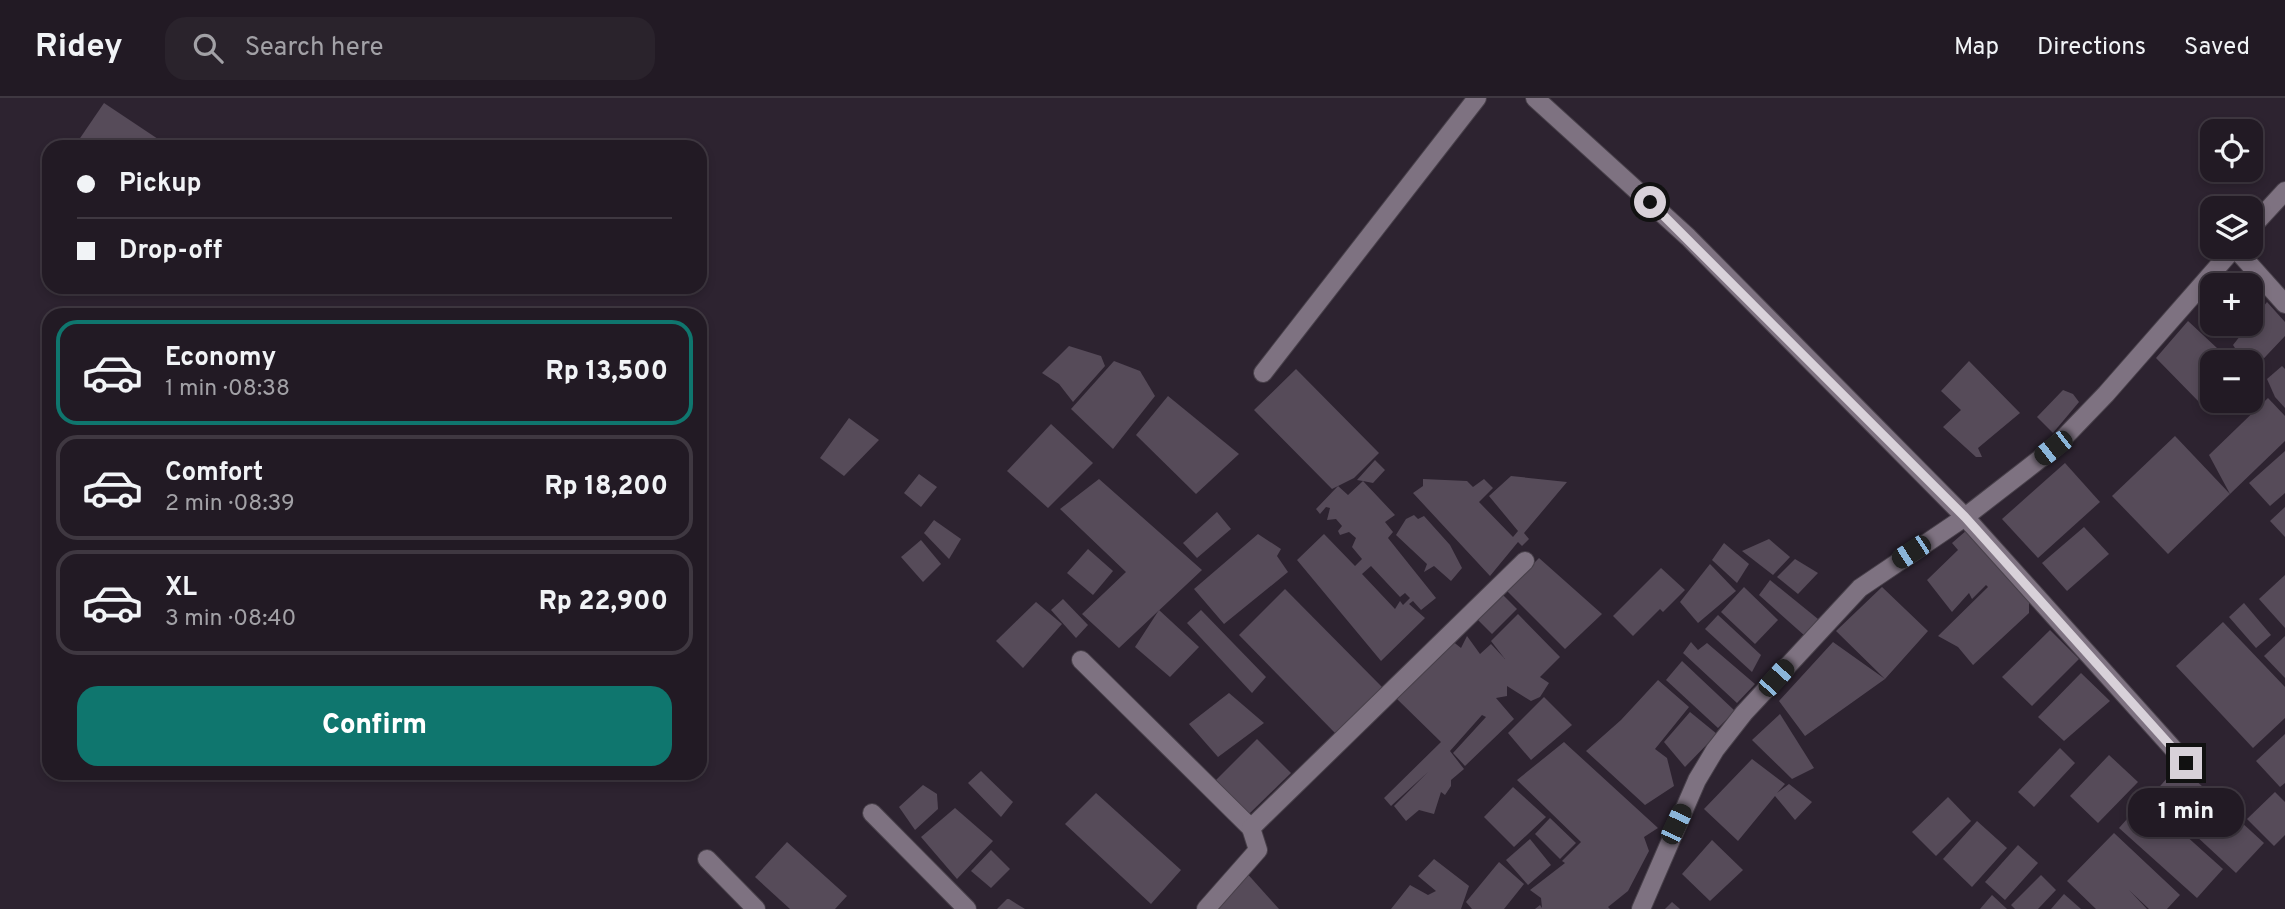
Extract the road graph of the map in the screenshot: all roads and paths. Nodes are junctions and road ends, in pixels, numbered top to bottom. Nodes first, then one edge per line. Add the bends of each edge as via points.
1 (1477, 98) edge
2 (1535, 98) edge
3 (2285, 191) edge
4 (2263, 215) edge
5 (2224, 259) edge
6 (2246, 259) edge
7 (2285, 304) edge
8 (1263, 373) dead end
9 (1965, 517) junction
10 (1525, 561) dead end
11 (1081, 660) dead end
12 (2186, 763) dead end
13 (872, 813) dead end
14 (1251, 828) junction
15 (707, 859) dead end
16 (756, 909) edge
17 (967, 909) edge
18 (1206, 909) edge
19 (1642, 909) edge

1 - 8 street
2 - 9 street via 1688,237
3 - 4 street
5 - 9 street via 2053,448
6 - 7 street
9 - 12 street
9 - 19 street via 1860,588 1744,713 1697,780
10 - 14 street
11 - 14 street
13 - 17 street
14 - 18 street via 1258,850
15 - 16 street

